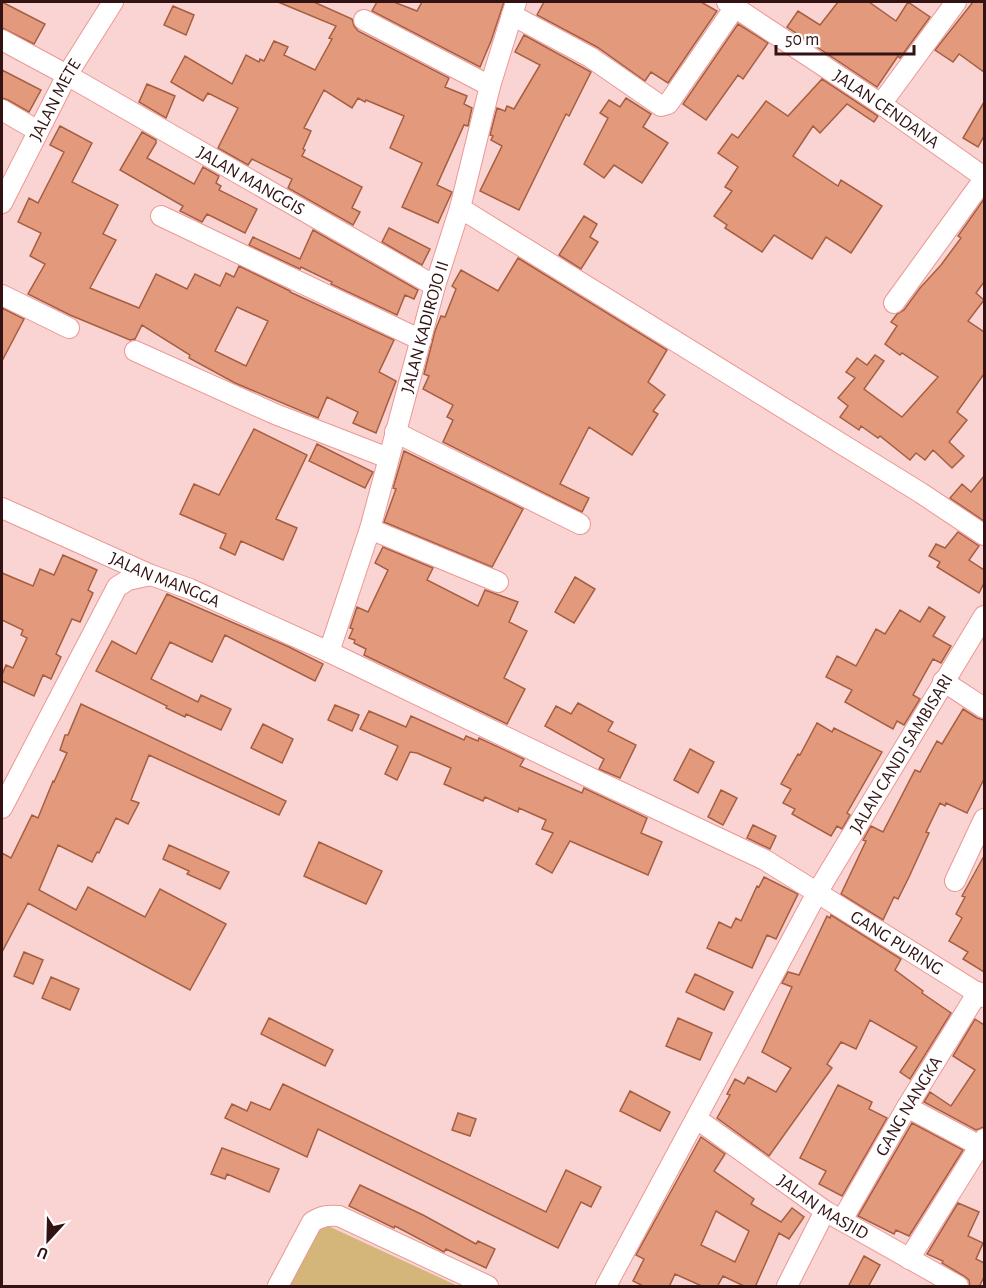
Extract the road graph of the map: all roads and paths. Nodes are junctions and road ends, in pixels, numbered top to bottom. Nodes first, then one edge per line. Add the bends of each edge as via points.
1 (113, 2) edge
2 (956, 2) edge
3 (731, 4) edge
4 (514, 8) edge
5 (364, 20) dead end
6 (2, 40) edge
7 (67, 75) junction
8 (490, 86) junction
9 (882, 104) junction
10 (2, 110) edge
11 (38, 131) junction
12 (984, 178) edge
13 (3, 198) edge
14 (460, 208) junction
15 (161, 216) dead end
16 (435, 286) junction
17 (2, 295) edge
18 (894, 303) dead end
19 (69, 328) dead end
20 (421, 340) junction
21 (135, 351) dead end
22 (395, 432) junction
23 (388, 458) junction
24 (2, 508) edge
25 (580, 524) dead end
26 (370, 529) junction
27 (984, 535) edge
28 (151, 575) junction
29 (498, 582) dead end
30 (984, 616) edge
31 (329, 652) junction
32 (944, 681) junction
33 (984, 708) edge
34 (2, 808) edge
35 (984, 819) edge
36 (955, 881) dead end
37 (818, 891) junction
38 (981, 995) edge
39 (907, 1107) junction
40 (697, 1119) junction
41 (982, 1143) edge
42 (833, 1215) junction
43 (909, 1260) junction
44 (957, 1286) edge
45 (278, 1287) edge
46 (488, 1287) edge
47 (606, 1287) edge
48 (787, 1287) edge

1 - 7 street, JALAN METE
2 - 9 street
3 - 4 street via 668,104 661,106
3 - 9 street, JALAN CENDANA
4 - 8 street, JALAN KADIROJO II
5 - 8 street
6 - 7 street, JALAN MANGGIS
7 - 11 street, JALAN METE
7 - 16 street, JALAN MANGGIS
8 - 14 street, JALAN KADIROJO II
9 - 12 street, JALAN CENDANA
10 - 11 street
11 - 13 street, JALAN METE
12 - 18 street
14 - 16 street, JALAN KADIROJO II
14 - 27 street
15 - 20 street
16 - 20 street, JALAN KADIROJO II
17 - 19 street
20 - 22 street, JALAN KADIROJO II
21 - 23 street via 275,414
22 - 23 street, JALAN KADIROJO II
22 - 25 street
23 - 26 street, JALAN KADIROJO II
24 - 28 street, JALAN MANGGA
26 - 29 street
26 - 31 street, JALAN KADIROJO II
28 - 31 street, JALAN MANGGA
28 - 34 street via 128,579 117,587
30 - 32 street, JALAN CANDI SAMBISARI
31 - 37 street, JALAN MANGGA via 765,860
32 - 33 street
32 - 37 street, JALAN CANDI SAMBISARI
35 - 36 street
37 - 38 street, GANG PURING
37 - 40 street, JALAN CANDI SAMBISARI
38 - 39 street, GANG NANGKA
39 - 41 street
39 - 42 street, GANG NANGKA
40 - 42 street, JALAN MASJID
40 - 47 street, JALAN CANDI SAMBISARI
41 - 43 street
42 - 43 street, JALAN MASJID
42 - 48 street, GANG NANGKA
43 - 44 street, JALAN MASJID
45 - 46 street via 312,1222 330,1215

